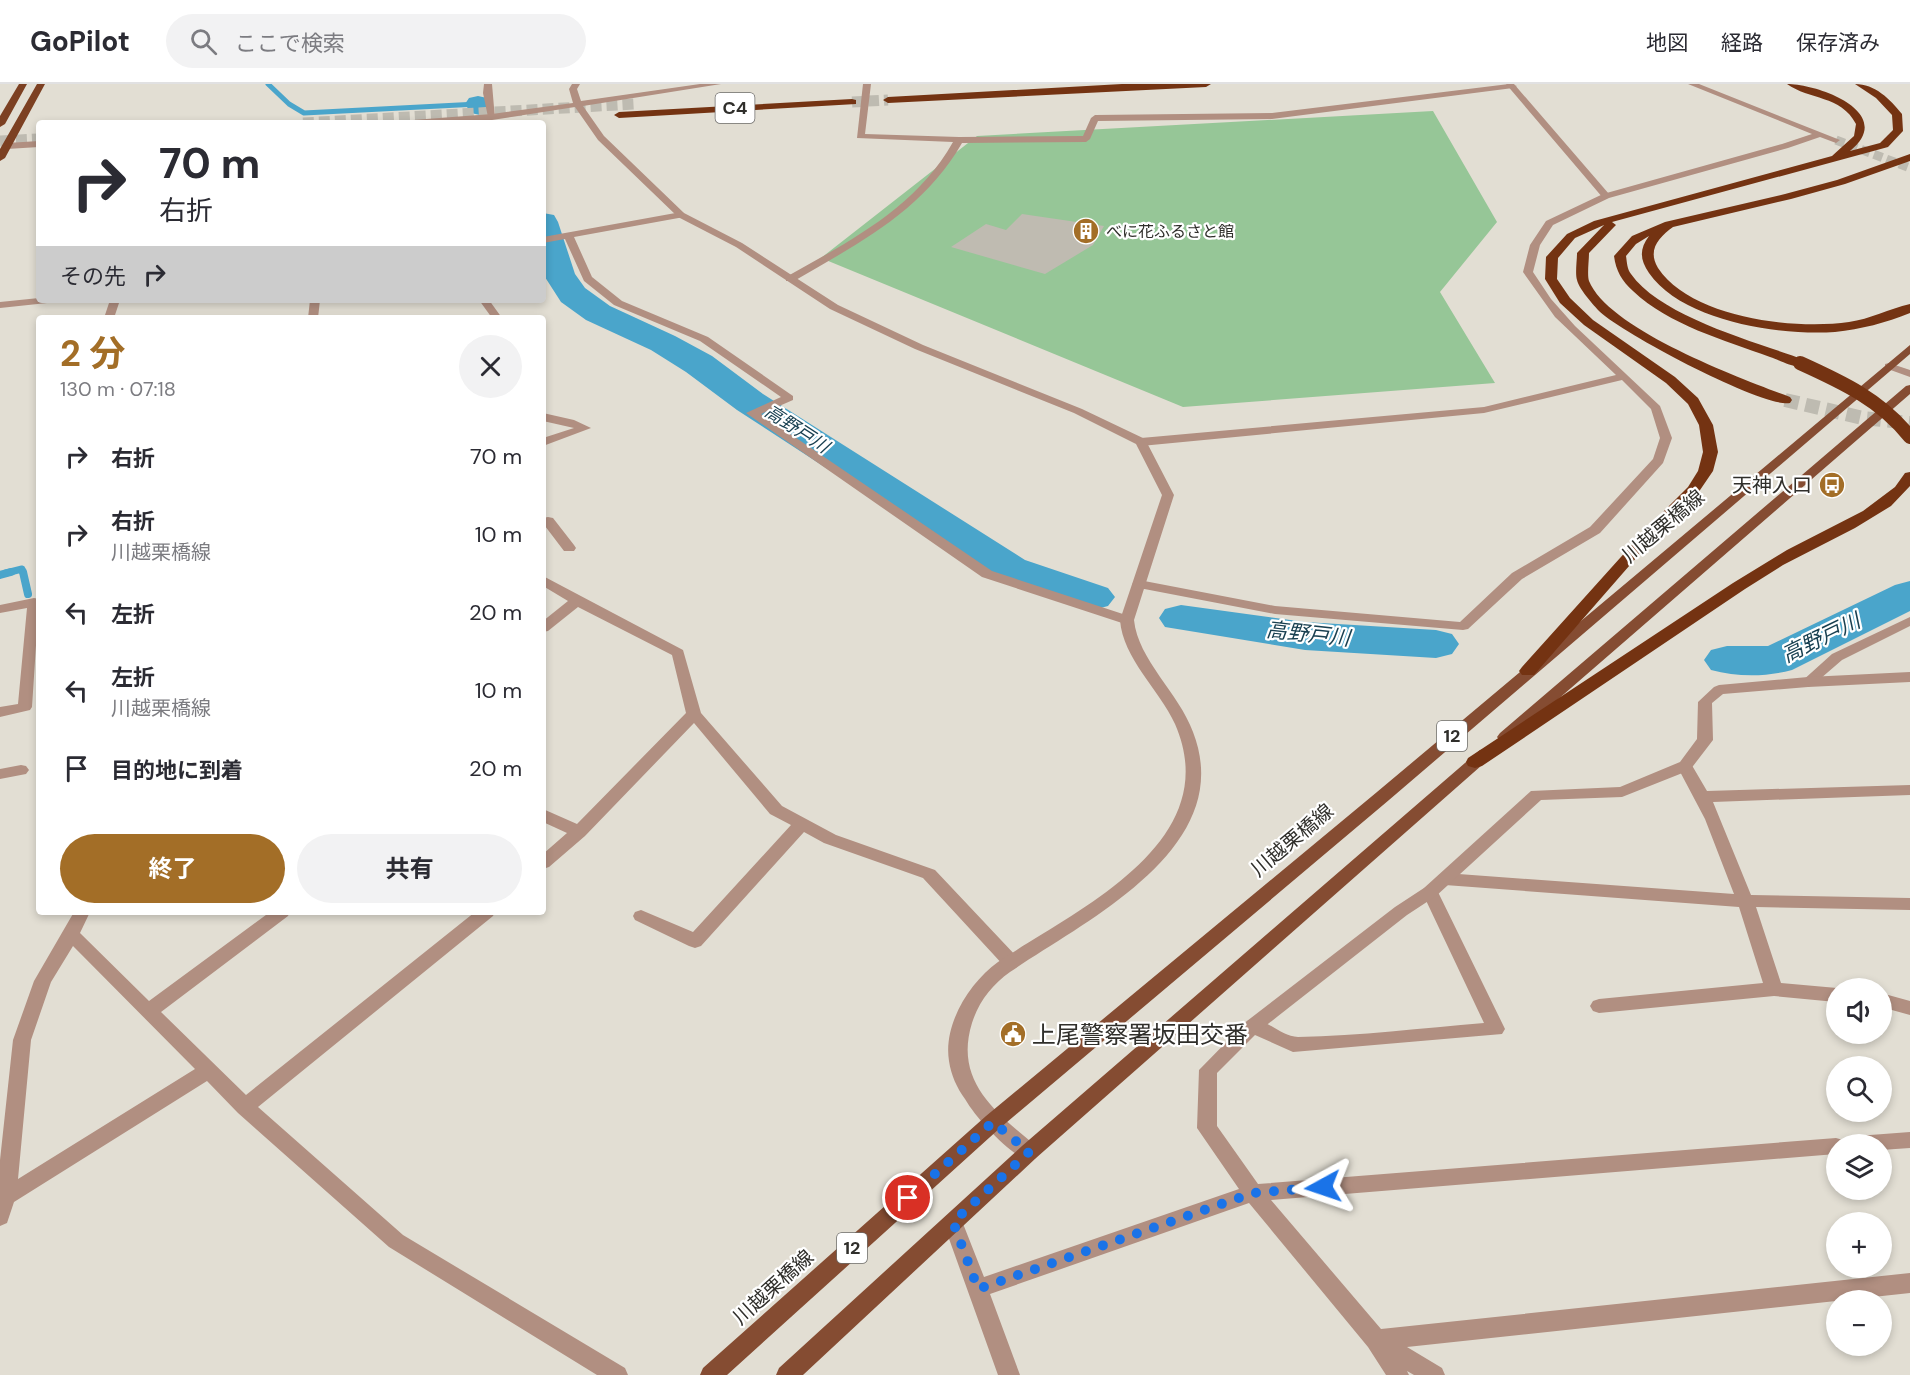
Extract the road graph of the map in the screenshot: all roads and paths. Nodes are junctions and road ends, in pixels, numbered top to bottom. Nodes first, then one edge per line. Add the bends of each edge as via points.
1 (23, 84) edge
2 (41, 84) edge
3 (488, 84) edge
4 (576, 84) edge
5 (717, 84) edge
6 (867, 84) edge
7 (1004, 84) edge
8 (1174, 84) edge
9 (1206, 84) edge
10 (1692, 84) edge
11 (1792, 84) edge
12 (1860, 84) edge
13 (1511, 85) edge
14 (1144, 86) junction
15 (634, 104) tunnel mouth
16 (578, 105) junction
17 (619, 115) tunnel mouth
18 (492, 117) junction
19 (452, 120) edge
20 (0, 124) edge
21 (1820, 134) junction
22 (959, 140) junction
23 (1836, 140) tunnel mouth
24 (36, 144) edge
25 (3, 146) edge
26 (1910, 157) edge
27 (0, 158) edge
28 (1832, 160) junction
29 (1606, 196) junction
30 (1626, 214) junction
31 (681, 215) junction
32 (1670, 224) junction
33 (569, 236) junction
34 (546, 240) edge
35 (790, 279) junction
36 (36, 301) edge
37 (0, 305) edge
38 (1910, 308) edge
39 (1910, 348) edge
40 (1889, 366) junction
41 (1910, 374) edge
42 (1624, 376) junction
43 (1910, 388) edge
44 (1785, 400) tunnel mouth
45 (546, 418) edge
46 (1910, 437) edge
47 (546, 441) edge
48 (1141, 442) junction
49 (1910, 476) edge
50 (546, 522) edge
51 (568, 548) dead end
52 (546, 582) edge
53 (1139, 584) junction
54 (577, 601) junction
55 (0, 609) edge
56 (1127, 620) junction
57 (1910, 621) edge
58 (546, 626) edge
59 (1528, 671) junction
60 (1910, 677) edge
61 (1808, 682) junction
62 (0, 712) edge
63 (693, 714) junction
64 (1475, 762) junction
65 (1685, 766) junction
66 (21, 770) dead end
67 (0, 774) edge
68 (1910, 790) edge
69 (1704, 797) junction
70 (546, 816) edge
71 (802, 824) junction
72 (579, 832) junction
73 (546, 860) edge
74 (1445, 879) junction
75 (1430, 892) junction
76 (1745, 901) junction
77 (1910, 904) edge
78 (80, 915) edge
79 (278, 915) edge
80 (483, 915) edge
81 (641, 916) dead end
82 (71, 934) junction
83 (1011, 962) junction
84 (1774, 989) junction
85 (1826, 994) edge
86 (1892, 1003) edge
87 (1599, 1006) dead end
88 (1910, 1008) edge
89 (150, 1011) junction
90 (1253, 1026) junction
91 (209, 1070) junction
92 (245, 1107) junction
93 (993, 1122) junction
94 (1910, 1140) edge
95 (1892, 1141) edge
96 (1826, 1147) edge
97 (1029, 1152) junction
98 (1253, 1193) junction
99 (6, 1197) junction
100 (0, 1217) edge
101 (953, 1222) junction
102 (1910, 1283) edge
103 (978, 1289) junction
104 (1376, 1340) junction
105 (617, 1375) edge
106 (711, 1375) edge
107 (787, 1375) edge
108 (1009, 1375) edge
109 (1398, 1375) edge
110 (1434, 1375) edge

1 - 20 highway
2 - 25 highway
3 - 18 street
4 - 16 street via 573,90
5 - 16 street
6 - 22 street via 860,136
7 - 14 highway via 886,95
8 - 14 highway
9 - 14 highway
10 - 21 street
11 - 28 highway via 1840,102 1858,118 1859,135
12 - 28 highway via 1890,105 1897,114 1898,131 1884,145
13 - 22 street via 1272,116 1095,118 1086,139
13 - 29 street
15 - 17 highway, C4 via 852,97
16 - 18 street
16 - 31 street via 601,138
18 - 19 street
21 - 23 street
21 - 29 street
22 - 35 street via 950,160 924,189 880,226
24 - 25 street
25 - 27 highway
26 - 32 highway via 1841,182
28 - 30 highway
29 - 42 street via 1549,223 1535,245 1528,272 1542,296 1604,361
30 - 44 highway via 1598,232 1585,246 1581,278 1589,293 1637,333 1679,357
30 - 59 highway via 1573,235 1557,247 1550,262 1550,280 1562,299 1585,320 1686,392 1703,414 1710,436 1709,460 1696,485
31 - 33 street
31 - 35 street via 739,245
32 - 38 highway via 1654,235 1648,245 1647,259 1653,272 1686,299 1713,310 1763,324 1809,329 1868,323
32 - 46 highway, bridge via 1646,232 1629,243 1620,256 1623,272 1635,286 1686,318 1800,363 1870,398 1895,418
33 - 34 street
33 - 56 street via 588,279 618,303 704,339 789,398 752,413 987,574
35 - 48 street via 834,307 1078,411
36 - 37 street
39 - 40 main road, 川越栗橋線 / 12
40 - 41 street
40 - 59 main road, 川越栗橋線 / 12
42 - 48 street via 1484,410
42 - 53 street via 1656,408 1666,438 1659,459 1595,530 1517,576 1463,626 1275,610
43 - 64 main road, 12
45 - 47 street via 585,428
48 - 53 street via 1168,495
49 - 64 highway via 1892,498 1778,562
50 - 51 street
52 - 54 street
53 - 56 street
54 - 58 street
54 - 63 street via 678,653
55 - 62 street via 34,602 25,707
56 - 83 street via 1137,654 1186,729 1193,756 1189,806 1156,860
57 - 61 street via 1837,657
59 - 93 main road, 川越栗橋線 / 12
60 - 61 street
61 - 65 street via 1719,690 1705,702 1705,740
63 - 71 street via 776,810
63 - 72 street
64 - 97 main road, 12
65 - 69 street
65 - 74 street via 1622,792 1537,795
66 - 67 street
68 - 69 street
69 - 76 street
70 - 72 street
71 - 81 street via 695,941
71 - 83 street via 830,839 929,874
72 - 73 street
74 - 75 street
74 - 76 street
75 - 90 street
75 - 90 street via 1497,1029 1293,1045
76 - 77 street
76 - 84 street
78 - 82 street
79 - 89 street
80 - 92 street
82 - 89 street
82 - 99 street via 43,981 22,1040
83 - 93 street via 985,983 971,1005 960,1029 956,1055 965,1085
84 - 85 street
84 - 87 street
86 - 88 street
89 - 91 street
90 - 98 street via 1208,1070 1207,1128
91 - 92 street
91 - 99 street
92 - 105 street via 396,1241
93 - 97 street
93 - 106 main road, 川越栗橋線 / 12
94 - 95 street
96 - 98 street
97 - 101 main road, 12
98 - 103 street
98 - 104 street
99 - 100 street
101 - 103 street
101 - 107 main road, 12
102 - 104 street
103 - 108 street
104 - 109 street
104 - 110 street

